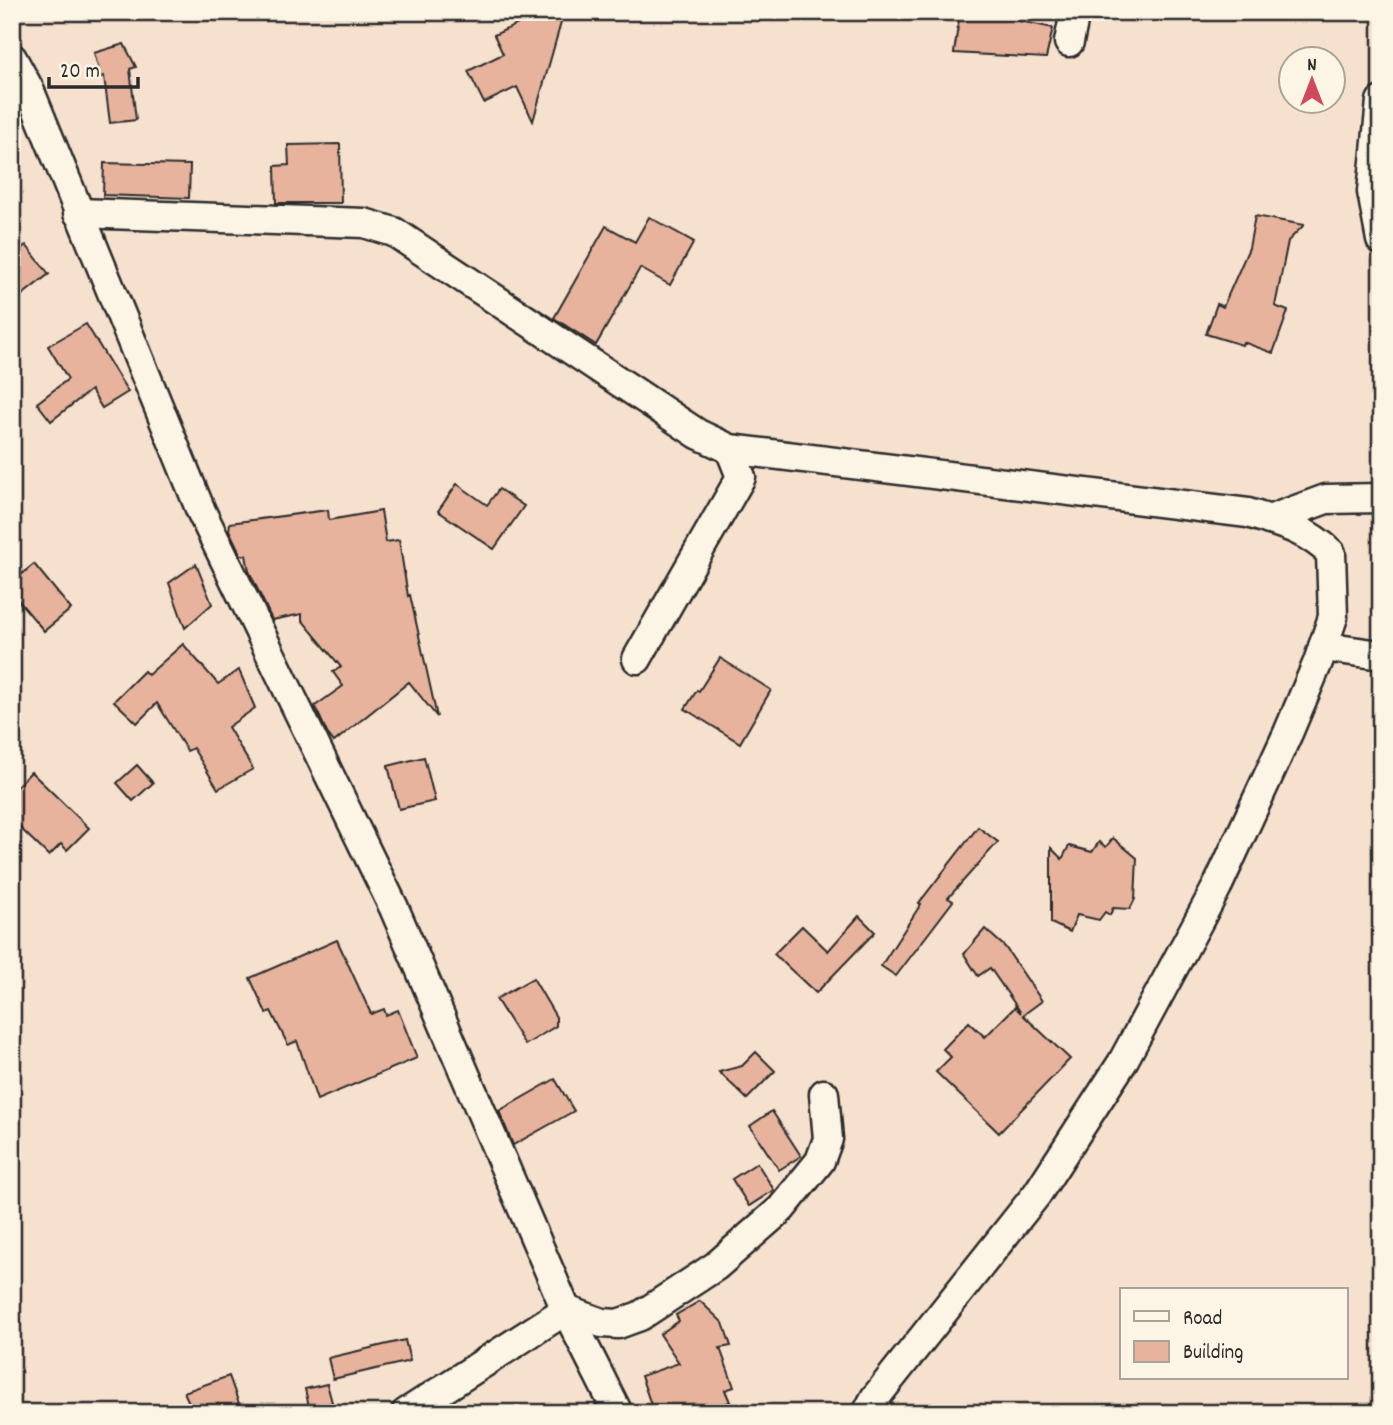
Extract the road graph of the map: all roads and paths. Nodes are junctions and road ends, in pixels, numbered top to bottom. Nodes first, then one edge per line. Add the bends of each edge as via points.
1 (1074, 12) edge
2 (1069, 42) dead end
3 (12, 58) edge
4 (1381, 101) edge
5 (78, 213) junction
6 (1381, 240) edge
7 (730, 449) junction
8 (1381, 498) edge
9 (1269, 520) junction
10 (1323, 647) junction
11 (1381, 655) edge
12 (636, 659) dead end
13 (824, 1094) dead end
14 (566, 1310) junction
15 (406, 1413) edge
16 (618, 1413) edge
17 (867, 1413) edge

1 - 2 street
3 - 5 street
4 - 6 street via 1372,192
5 - 7 street via 353,222 394,232 698,434
5 - 14 street via 201,511 394,908
7 - 9 street via 1248,513
7 - 12 street via 741,477
8 - 9 street via 1326,499
9 - 10 street via 1312,536 1331,553 1333,617
10 - 11 street
10 - 17 street via 1218,886 1122,1063 1037,1194
13 - 14 street via 828,1139 820,1161 781,1209 716,1266 640,1316 618,1324
14 - 15 street
14 - 16 street

